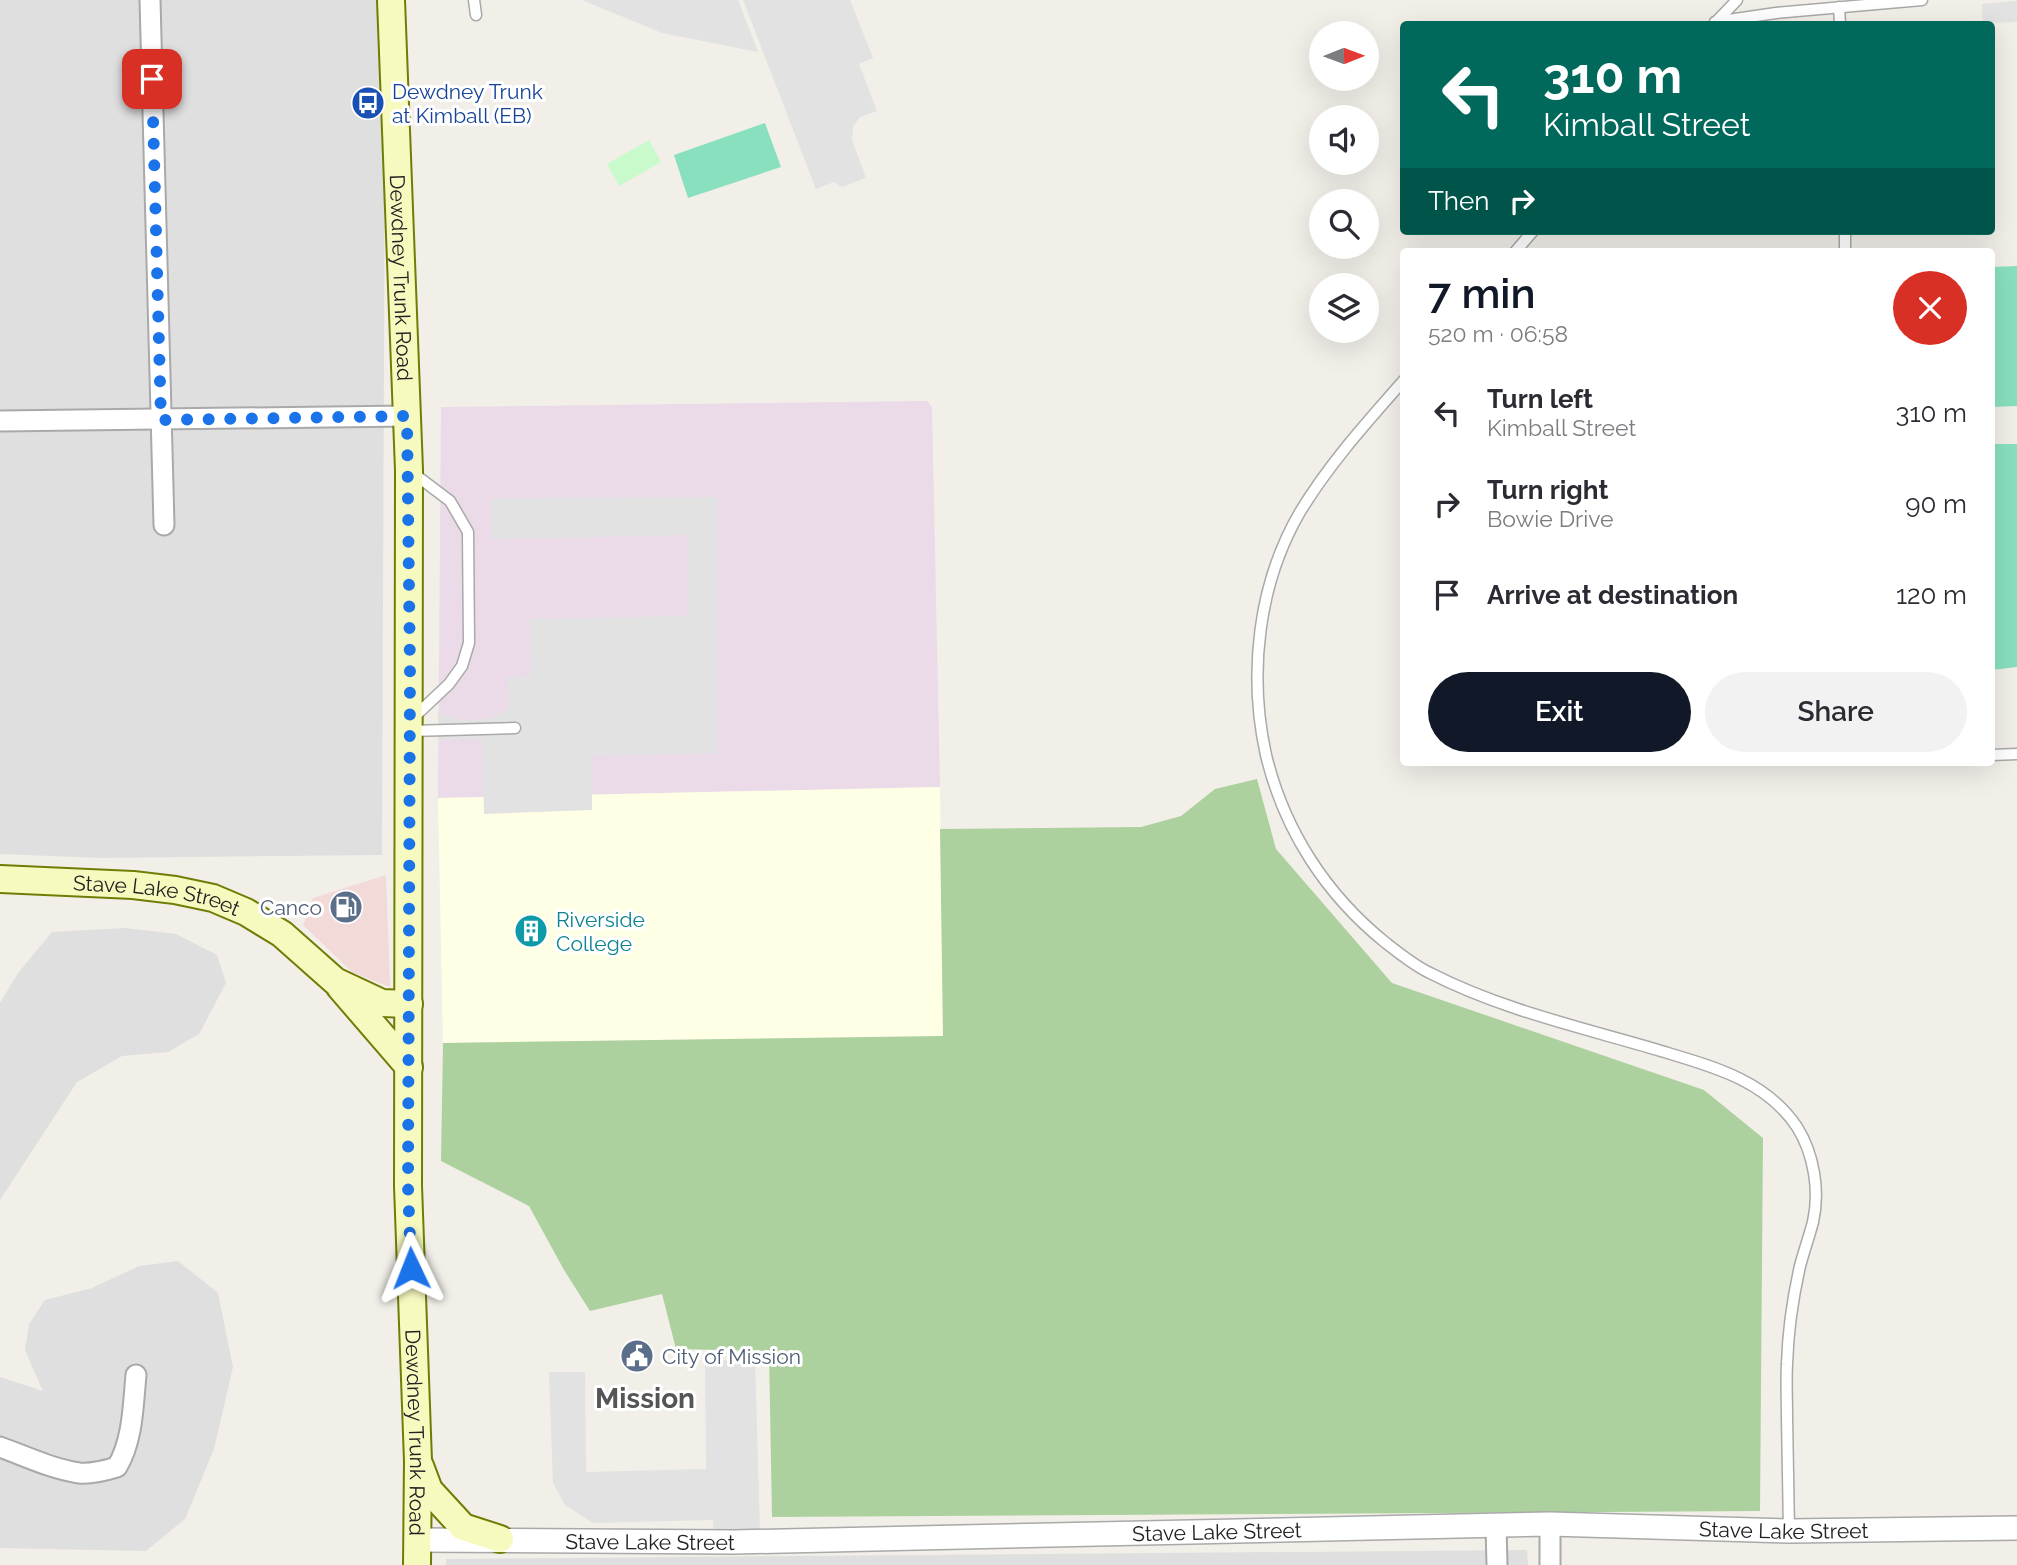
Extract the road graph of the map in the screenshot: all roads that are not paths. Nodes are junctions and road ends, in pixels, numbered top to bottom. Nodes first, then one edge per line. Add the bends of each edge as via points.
1 (150, 0) edge
2 (391, 0) edge
3 (474, 0) edge
4 (1737, 0) edge
5 (1922, 0) edge
6 (1839, 7) junction
7 (476, 15) dead end
8 (1716, 21) edge
9 (1726, 21) edge
10 (1840, 21) edge
11 (1400, 385) edge
12 (407, 416) junction
13 (161, 420) junction
14 (0, 421) edge
15 (409, 470) junction
16 (164, 525) dead end
17 (410, 726) junction
18 (516, 728) dead end
19 (2017, 754) edge
20 (1995, 755) edge
21 (0, 879) edge
22 (335, 981) junction
23 (409, 1004) junction
24 (409, 1067) junction
25 (136, 1375) dead end
26 (0, 1447) edge
27 (418, 1461) junction
28 (1550, 1524) junction
29 (1496, 1526) junction
30 (2017, 1528) edge
31 (1789, 1531) junction
32 (500, 1539) junction
33 (417, 1553) edge
34 (1497, 1565) edge
35 (1550, 1565) edge

1 - 13 street
2 - 12 main road, Dewdney Trunk Road
3 - 7 lane
4 - 8 lane
5 - 6 lane
6 - 9 lane
6 - 10 lane
11 - 31 lane via 1343,450 1300,512 1268,588 1257,664 1263,741 1272,777 1318,873 1368,929 1407,959 1504,1004 1719,1068 1761,1090 1795,1124 1806,1144 1816,1194 1787,1364
12 - 13 street
12 - 15 main road, Dewdney Trunk Road
13 - 14 street
13 - 16 street
15 - 17 main road, Dewdney Trunk Road
15 - 17 lane via 450,501 468,532 469,643 462,666
17 - 18 lane
17 - 23 main road, Dewdney Trunk Road
19 - 20 lane
21 - 22 main road, Stave Lake Street via 133,885 213,898 282,934
22 - 23 main road, Stave Lake Street via 383,1003
22 - 24 main road
23 - 24 main road, Dewdney Trunk Road
24 - 27 main road, Dewdney Trunk Road via 408,1186
25 - 26 street via 125,1454 117,1467 80,1473
27 - 32 main road via 429,1490 463,1528
27 - 33 main road, Dewdney Trunk Road
28 - 29 street, Stave Lake Street
28 - 31 street, Stave Lake Street
28 - 35 street
29 - 32 street, Stave Lake Street via 748,1542
29 - 34 street
30 - 31 street, Stave Lake Street
32 - 33 street, Stave Lake Street

